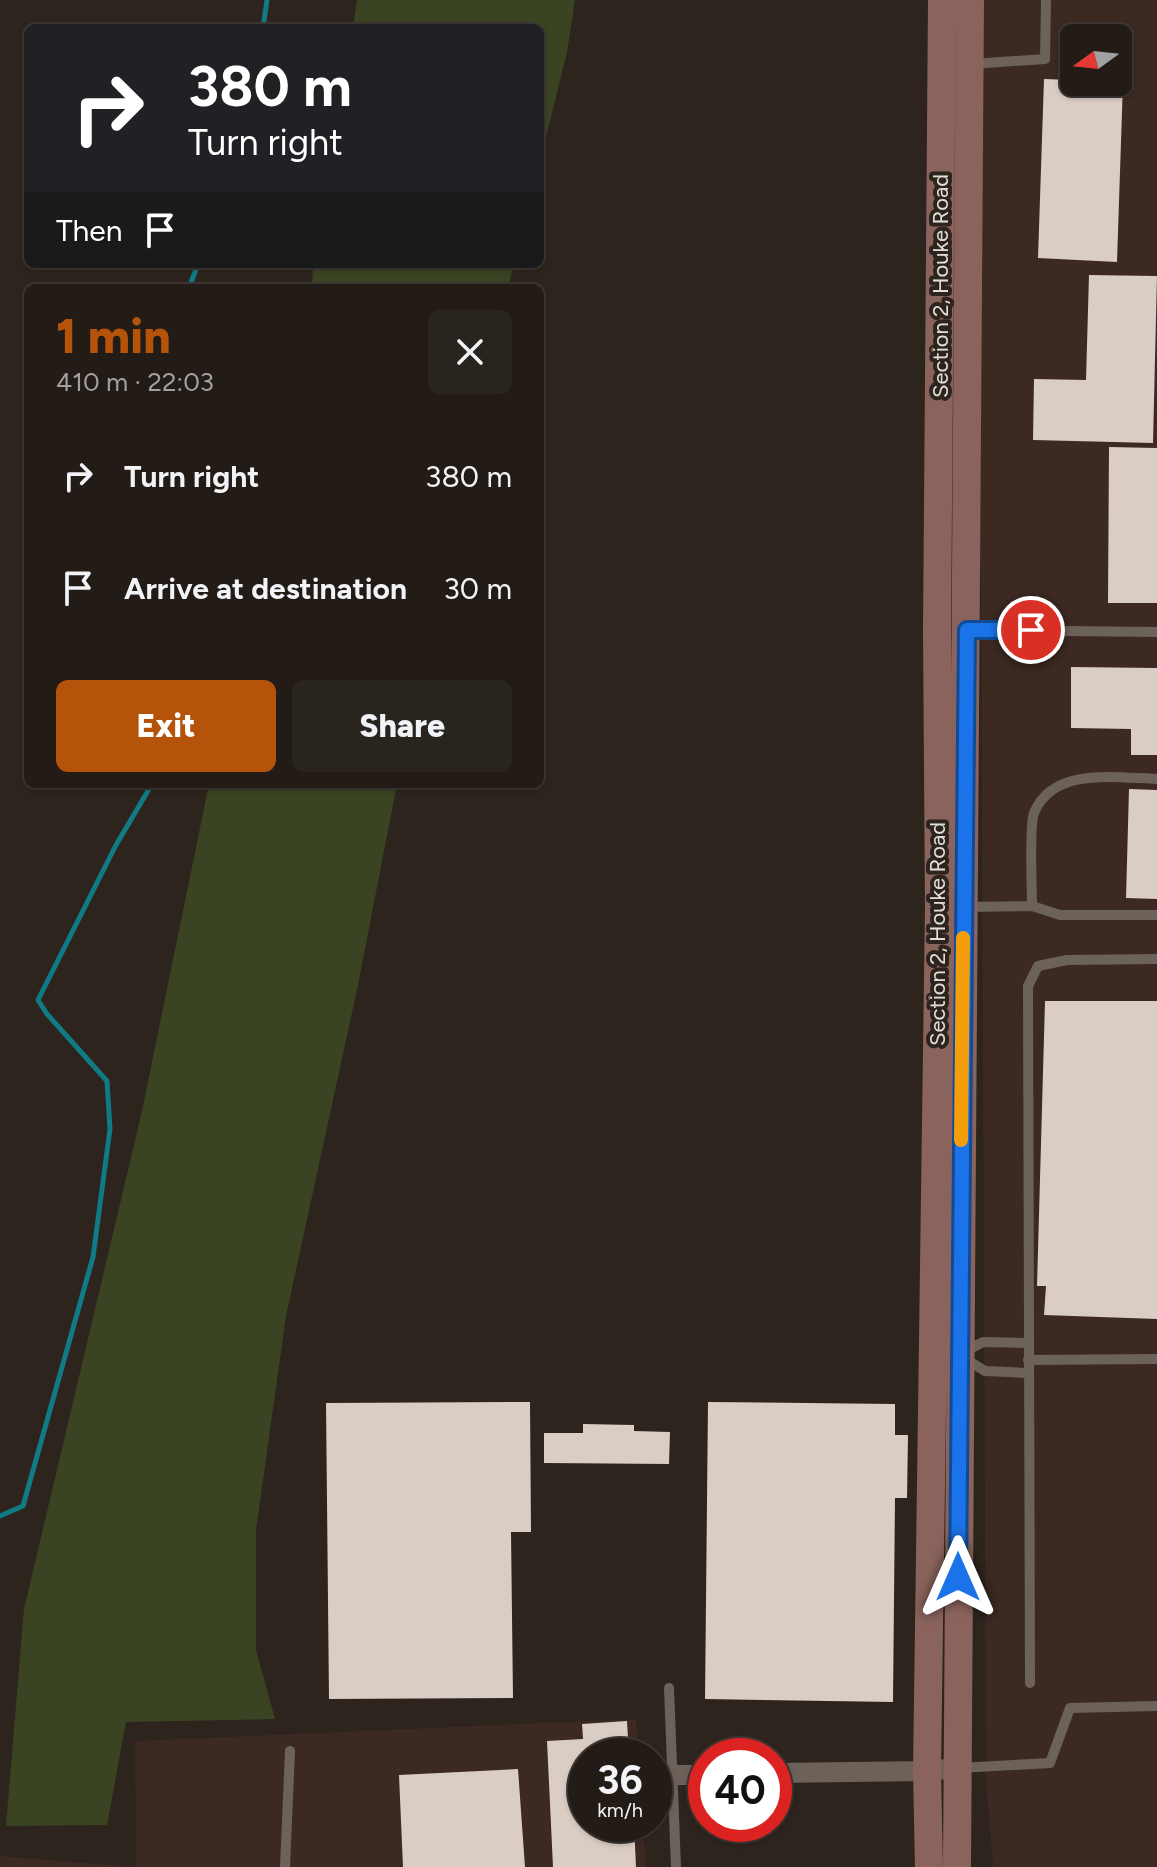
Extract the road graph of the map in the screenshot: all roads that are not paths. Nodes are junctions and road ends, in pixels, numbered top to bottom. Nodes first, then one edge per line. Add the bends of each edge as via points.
1 (942, 0) edge
2 (970, 0) edge
3 (1046, 0) edge
4 (956, 66) junction
5 (967, 630) junction
6 (937, 631) junction
7 (1157, 632) edge
8 (1157, 779) edge
9 (1032, 906) junction
10 (964, 907) junction
11 (1157, 915) edge
12 (1157, 959) edge
13 (1028, 1343) junction
14 (946, 1354) junction
15 (1157, 1359) edge
16 (1028, 1360) junction
17 (1027, 1373) junction
18 (1030, 1683) dead end
19 (669, 1688) dead end
20 (1157, 1706) edge
21 (671, 1738) edge
22 (290, 1751) dead end
23 (957, 1768) junction
24 (927, 1771) junction
25 (792, 1773) edge
26 (672, 1775) joint
27 (688, 1775) edge
28 (285, 1867) edge
29 (676, 1867) edge
30 (929, 1867) edge
31 (957, 1867) edge

1 - 4 street, Section 2, Houke Road
2 - 4 street, Section 2, Houke Road
3 - 4 lane via 1045,59
4 - 5 street, Section 2, Houke Road
4 - 6 street, Section 2, Houke Road
5 - 6 street
5 - 7 lane
5 - 10 street, Section 2, Houke Road
6 - 14 street, Section 2, Houke Road
8 - 9 lane via 1083,777 1049,791 1033,814
9 - 10 lane
9 - 11 lane via 1060,915
10 - 14 street, Section 2, Houke Road
12 - 13 lane via 1067,960 1038,966 1028,986
13 - 14 lane via 983,1342
13 - 16 lane
14 - 17 lane via 985,1371
14 - 23 street, Section 2, Houke Road
14 - 24 street, Section 2, Houke Road
15 - 16 lane
16 - 17 lane
17 - 18 lane
19 - 21 lane
20 - 23 lane via 1070,1708 1050,1763
22 - 28 lane
23 - 24 street
23 - 31 street, Section 2, Houke Road
24 - 25 street
24 - 30 street, Section 2, Houke Road
26 - 27 street
26 - 29 lane

